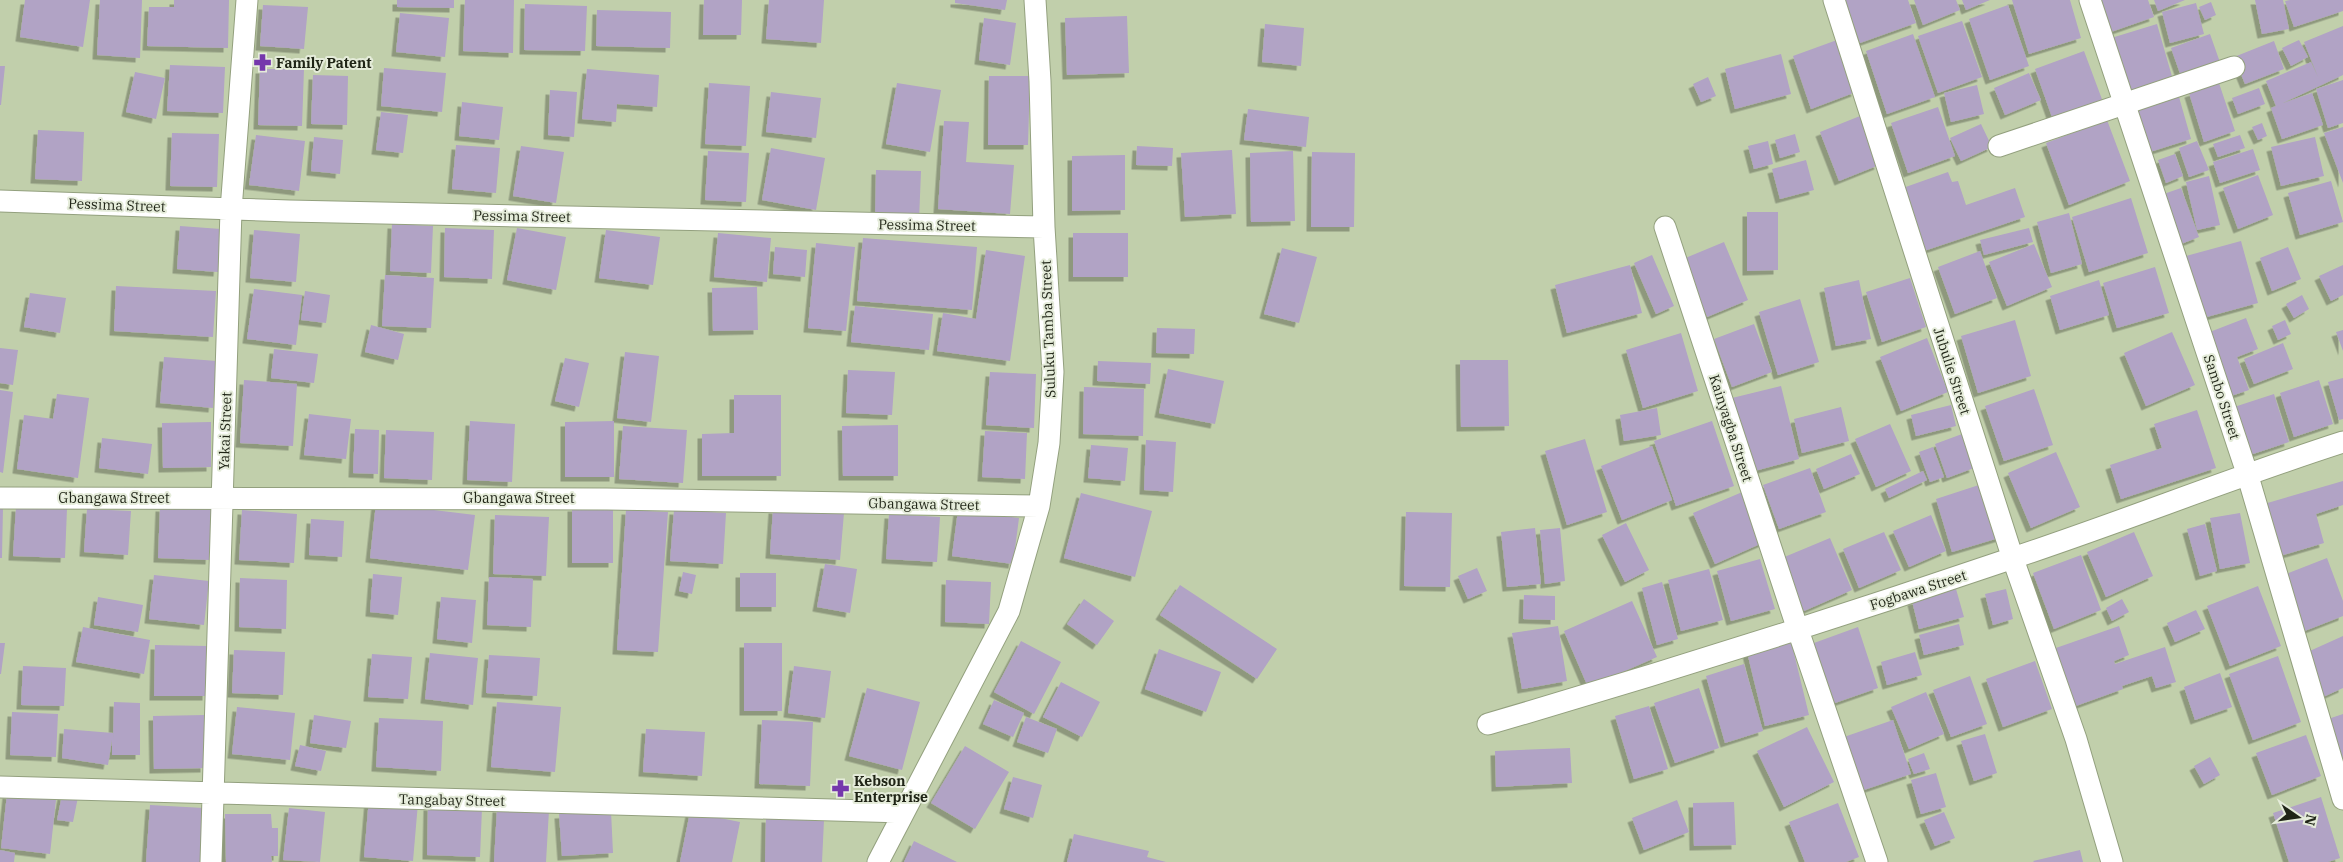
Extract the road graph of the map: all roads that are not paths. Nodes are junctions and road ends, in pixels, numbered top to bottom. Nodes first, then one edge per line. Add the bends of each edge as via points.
1 (247, 0) edge
2 (1035, 0) edge
3 (1834, 0) edge
4 (2090, 0) edge
5 (2234, 67) dead end
6 (2125, 104) junction
7 (1999, 146) dead end
8 (0, 201) edge
9 (231, 210) junction
10 (1044, 227) junction
11 (1665, 227) dead end
12 (2343, 442) edge
13 (2247, 473) junction
14 (223, 497) junction
15 (0, 498) edge
16 (1039, 506) junction
17 (2013, 558) junction
18 (1798, 630) junction
19 (1488, 724) dead end
20 (0, 787) edge
21 (212, 794) junction
22 (2343, 798) edge
23 (904, 812) junction
24 (211, 862) edge
25 (878, 862) edge
26 (1877, 862) edge
27 (2112, 862) edge

1 - 9 street, Yakai Street
2 - 10 street, Suluku Tamba Street
3 - 17 street, Jubulie Street
4 - 6 street, Sambo Street
5 - 6 street
6 - 7 street
6 - 13 street, Sambo Street
8 - 9 street, Pessima Street
9 - 10 street, Pessima Street
9 - 14 street, Yakai Street
10 - 16 street, Suluku Tamba Street via 1053,372 1049,443
11 - 18 street, Kainyagba Street
12 - 13 street, Fogbawa Street
13 - 17 street, Fogbawa Street
13 - 22 street, Sambo Street
14 - 15 street, Gbangawa Street
14 - 16 street, Gbangawa Street
14 - 21 street, Yakai Street
16 - 23 street, Suluku Tamba Street via 1009,611
17 - 18 street, Fogbawa Street
17 - 27 street, Jubulie Street via 2076,739
18 - 19 street, Fogbawa Street
18 - 26 street, Kainyagba Street
20 - 21 street, Tangabay Street
21 - 23 street, Tangabay Street
21 - 24 street, Yakai Street
23 - 25 street, Suluku Tamba Street

